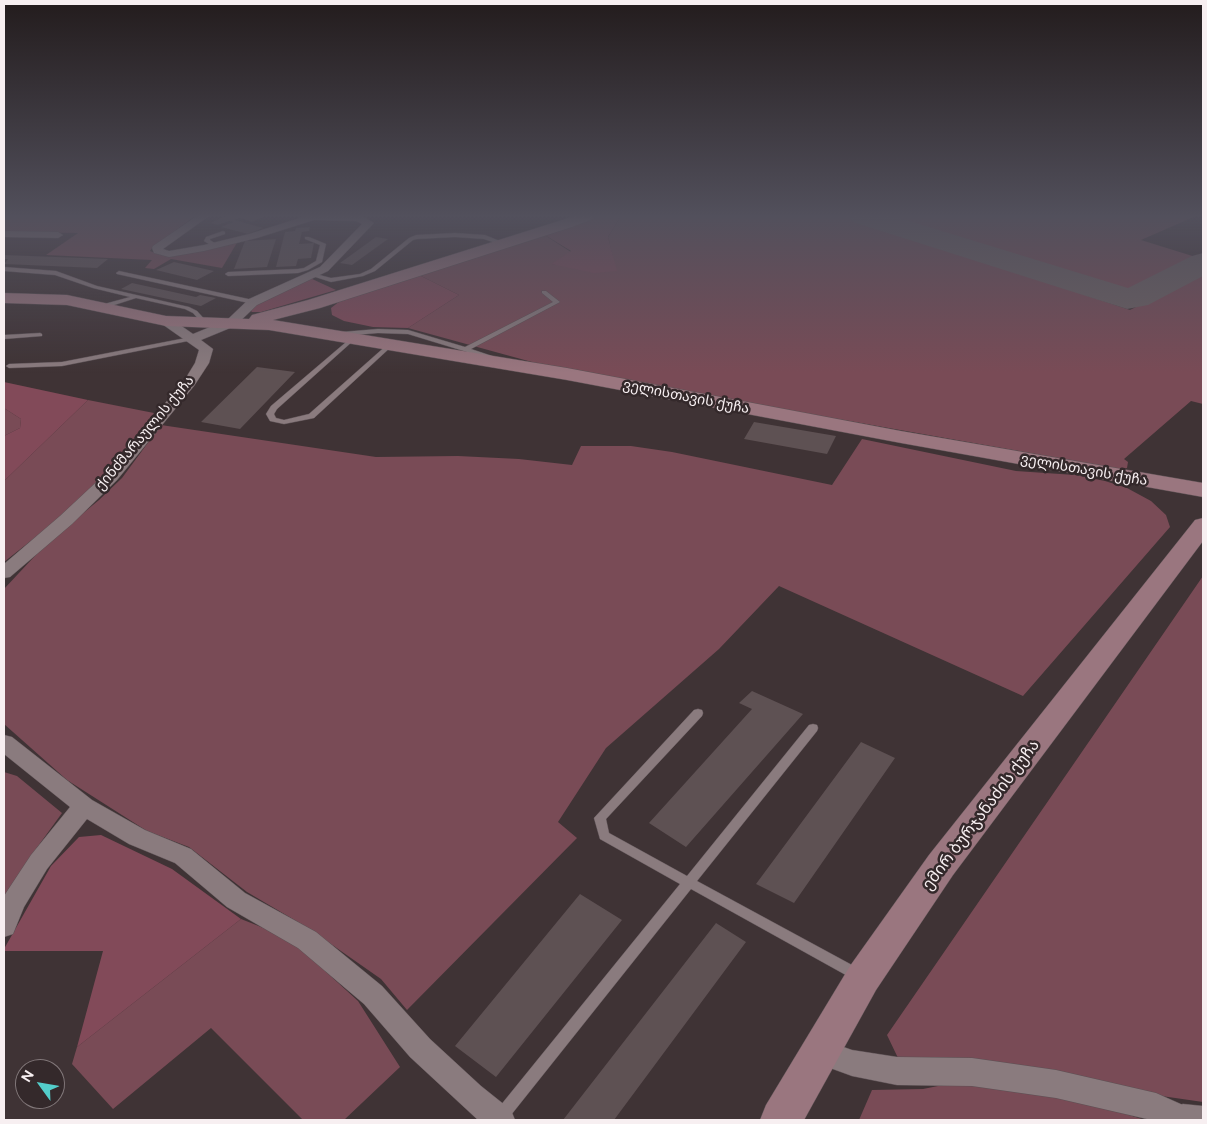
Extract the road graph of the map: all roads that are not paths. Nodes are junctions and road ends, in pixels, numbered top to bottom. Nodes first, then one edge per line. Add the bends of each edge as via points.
1 (307, 268) edge
2 (323, 268) edge
3 (375, 268) edge
4 (427, 268) edge
5 (4, 269) edge
6 (119, 273) dead end
7 (228, 274) dead end
8 (312, 275) junction
9 (544, 292) dead end
10 (4, 298) edge
11 (138, 298) junction
12 (253, 302) junction
13 (314, 304) junction
14 (103, 307) junction
15 (166, 321) junction
16 (204, 322) junction
17 (231, 323) junction
18 (40, 335) dead end
19 (328, 335) junction
20 (4, 337) edge
21 (352, 338) junction
22 (190, 339) junction
23 (390, 345) junction
24 (467, 350) junction
25 (9, 366) dead end
26 (517, 366) junction
27 (1203, 490) edge
28 (1203, 525) edge
29 (4, 573) edge
30 (698, 713) dead end
31 (813, 728) dead end
32 (4, 743) edge
33 (84, 806) junction
34 (690, 881) junction
35 (4, 926) edge
36 (863, 978) junction
37 (821, 1052) junction
38 (1156, 1107) junction
39 (1203, 1113) edge
40 (500, 1119) edge
41 (780, 1120) edge
42 (1184, 1120) edge

1 - 7 lane
2 - 8 street
3 - 8 lane via 350,278 331,280
4 - 13 street
5 - 11 lane via 56,273
6 - 12 lane
8 - 12 street
9 - 24 lane via 557,302
10 - 14 street, ქინძმარაულის ქუჩა via 67,300
11 - 14 lane
11 - 16 lane via 187,308
12 - 17 street
13 - 17 street
13 - 19 street via 313,319
14 - 15 street, ქინძმარაულის ქუჩა
15 - 16 street, ველისთავის ქუჩა
15 - 22 street, ქინძმარაულის ქუჩა
16 - 17 street, ველისთავის ქუჩა
17 - 19 street, ველისთავის ქუჩა via 269,325
17 - 22 street
18 - 20 lane
19 - 21 street, ველისთავის ქუჩა
19 - 24 lane via 408,332
21 - 23 street, ველისთავის ქუჩა
21 - 23 lane via 274,408 270,414 273,419 284,422 310,416
22 - 25 lane via 62,364
22 - 29 street, ქინძმარაულის ქუჩა via 206,349 202,363 189,383 111,476
23 - 26 street, ველისთავის ქუჩა
24 - 26 lane
26 - 27 street, ველისთავის ქუჩა
28 - 36 street, ემირ ბურჯანაძის ქუჩა via 941,865
30 - 34 lane via 600,818 604,836
31 - 34 lane
32 - 33 street
33 - 35 street via 39,862 13,903
33 - 40 street via 137,837 183,856 236,900 307,940 374,995 420,1048
34 - 36 lane
34 - 40 lane
36 - 37 street, ემირ ბურჯანაძის ქუჩა
37 - 38 street via 852,1063 897,1071 972,1072 1056,1084
37 - 41 street, ემირ ბურჯანაძის ქუჩა
38 - 39 lane
38 - 42 street

